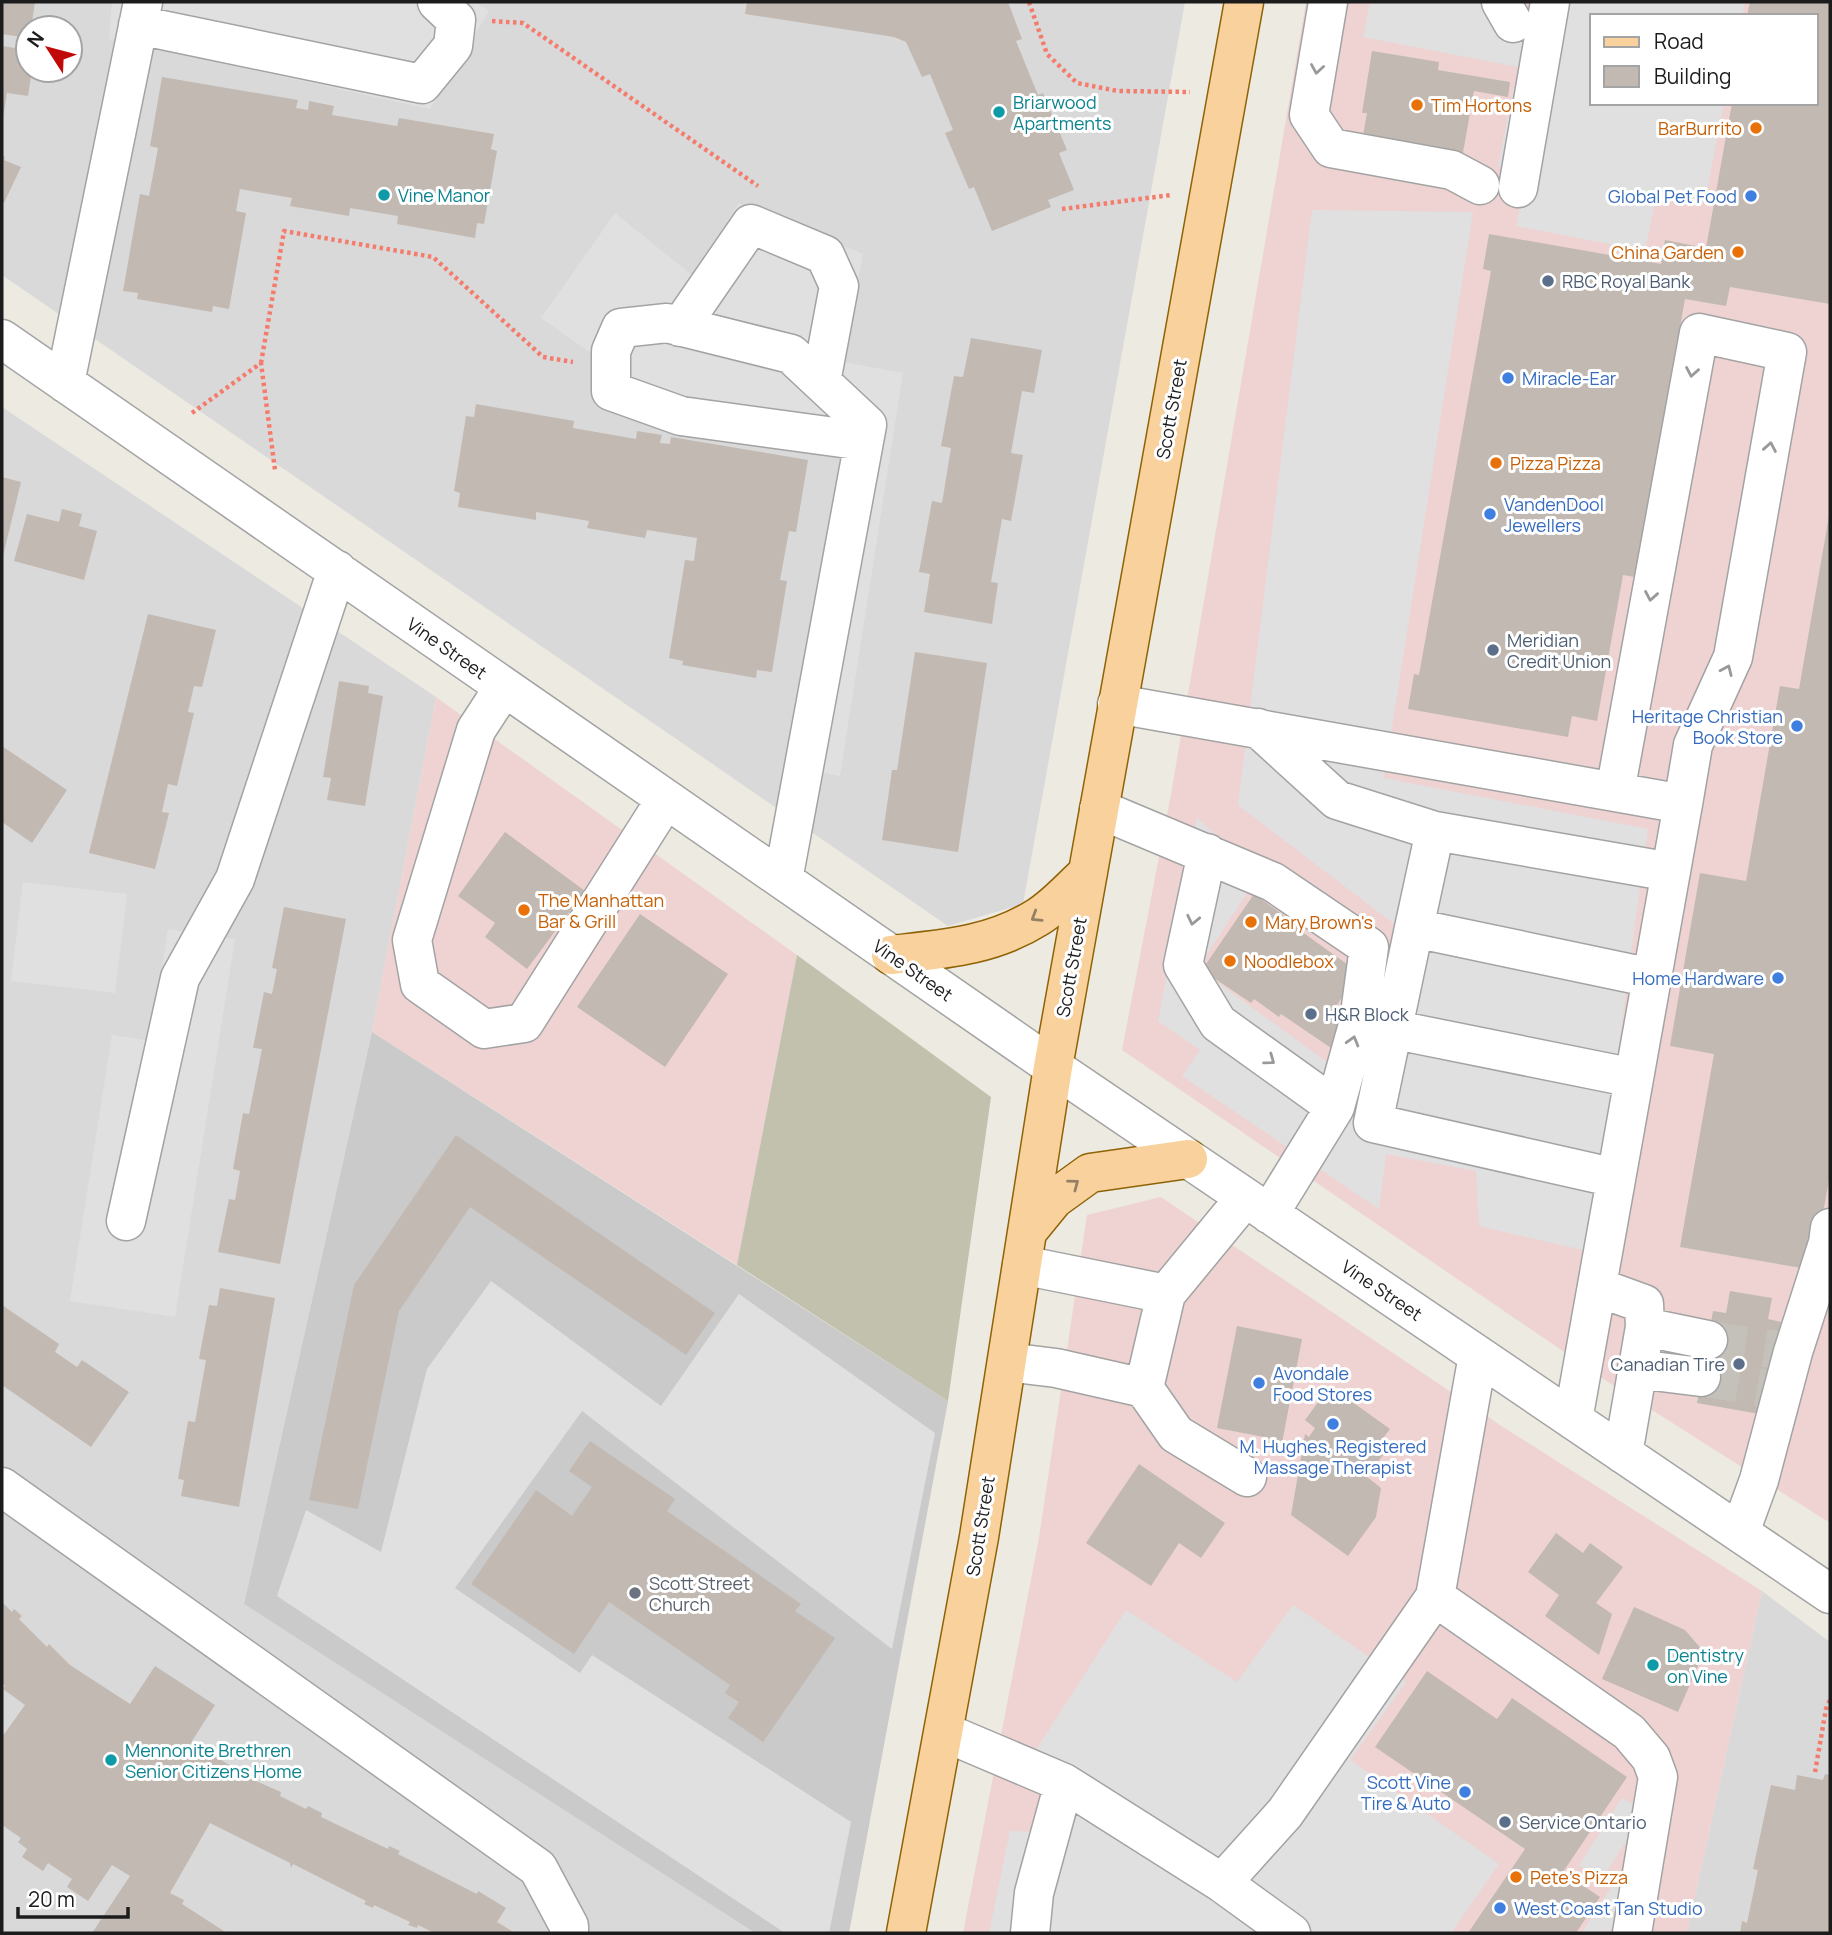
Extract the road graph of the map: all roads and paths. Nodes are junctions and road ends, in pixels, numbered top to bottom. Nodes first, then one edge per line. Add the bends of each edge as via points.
1 (1029, 2) edge
2 (1244, 2) edge
3 (1328, 2) edge
4 (1550, 2) edge
5 (447, 11) edge
6 (140, 14) edge
7 (1191, 92) dead end
8 (1480, 185) dead end
9 (759, 187) dead end
10 (1518, 188) dead end
11 (1171, 195) dead end
12 (1062, 209) dead end
13 (680, 327) junction
14 (2, 339) edge
15 (261, 363) junction
16 (611, 369) junction
17 (821, 382) junction
18 (65, 383) junction
19 (192, 413) dead end
20 (864, 441) junction
21 (275, 470) dead end
22 (337, 570) junction
23 (503, 687) junction
24 (1118, 704) junction
25 (1258, 728) junction
26 (1615, 792) junction
27 (666, 799) junction
28 (1683, 804) junction
29 (1099, 809) junction
30 (1435, 831) junction
31 (1207, 853) junction
32 (1671, 872) junction
33 (1088, 873) junction
34 (783, 880) junction
35 (1414, 928) junction
36 (891, 955) junction
37 (1652, 978) junction
38 (1391, 1029) junction
39 (1053, 1067) junction
40 (1634, 1078) junction
41 (1328, 1102) junction
42 (1188, 1159) junction
43 (1616, 1178) junction
44 (1257, 1206) junction
45 (126, 1221) dead end
46 (1830, 1228) edge
47 (1025, 1249) junction
48 (1597, 1287) junction
49 (1166, 1294) junction
50 (1645, 1327) junction
51 (1708, 1340) tunnel mouth
52 (1478, 1355) junction
53 (1007, 1362) junction
54 (1637, 1369) junction
55 (1701, 1377) tunnel mouth
56 (1144, 1388) junction
57 (1573, 1419) junction
58 (1623, 1454) junction
59 (1247, 1477) dead end
60 (2, 1487) edge
61 (1741, 1532) junction
62 (1830, 1594) edge
63 (1435, 1597) junction
64 (1830, 1700) edge
65 (944, 1732) junction
66 (1815, 1772) dead end
67 (1063, 1783) junction
68 (1222, 1883) junction
69 (569, 1933) edge
70 (906, 1933) edge
71 (1030, 1933) edge
72 (1291, 1933) edge
73 (1632, 1933) edge

1 - 7 path via 1047,54 1077,83 1118,91
2 - 24 main road, Scott Street
3 -> 8 street via 1310,115 1331,148 1452,170
4 - 10 street
5 - 6 street via 453,46 422,84
5 - 9 path via 523,23
6 - 18 street
11 - 12 path
13 - 16 street via 667,323 621,328 611,351
13 - 17 street via 791,354
13 - 17 street via 751,224 825,255 839,286
14 - 18 street, Vine Street
15 - 16 path via 284,231 433,257 543,357
15 - 19 path
15 - 21 path
16 - 20 street via 611,391 681,416
17 - 20 street via 867,425
18 - 22 street, Vine Street
20 - 34 street
22 - 23 street, Vine Street
22 - 45 street via 235,879 180,978
23 - 27 street, Vine Street
23 - 27 street via 477,730 412,940 420,984 484,1029 524,1023
24 - 25 street
24 - 29 main road, Scott Street
25 - 26 street
25 - 30 street via 1337,800
26 - 28 street
28 -> 26 street via 1693,745 1733,657 1787,352 1699,333
27 - 34 street, Vine Street
28 - 32 street
29 - 31 street
29 - 33 main road, Scott Street
30 - 32 street
30 - 35 street
31 -> 41 street via 1183,965 1218,1023
41 -> 31 street via 1359,1021 1369,947 1273,882
32 - 37 street
33 -> 36 main road via 1040,916 1007,933 972,946
33 - 39 main road, Scott Street
34 - 36 street, Vine Street
35 - 37 street
35 - 38 street
36 - 39 street, Vine Street
37 - 40 street
38 - 40 street
38 - 43 street via 1373,1123
39 - 42 street, Vine Street
39 - 47 main road, Scott Street
40 - 43 street
41 - 44 street
42 - 44 street, Vine Street
47 -> 42 main road via 1054,1199 1090,1173
43 - 48 street
44 - 49 street
44 - 52 street, Vine Street
46 - 61 street via 1785,1351 1759,1480
47 - 49 street
47 - 53 main road, Scott Street
48 - 50 street via 1644,1304
48 - 57 street
49 - 56 street
50 - 51 street
50 - 54 street
52 - 57 street, Vine Street
52 - 63 street
53 - 56 street
53 - 65 main road, Scott Street
54 - 55 street
54 - 58 street
56 - 59 street via 1176,1434
57 - 58 street, Vine Street
58 - 61 street, Vine Street
60 - 69 street via 538,1868
61 - 62 street, Vine Street
63 - 68 street via 1285,1813
63 - 73 street via 1629,1732 1651,1758 1658,1777
64 - 66 path
65 - 67 street
65 - 70 main road, Scott Street
67 - 68 street
67 - 71 street via 1034,1893
68 - 72 street

